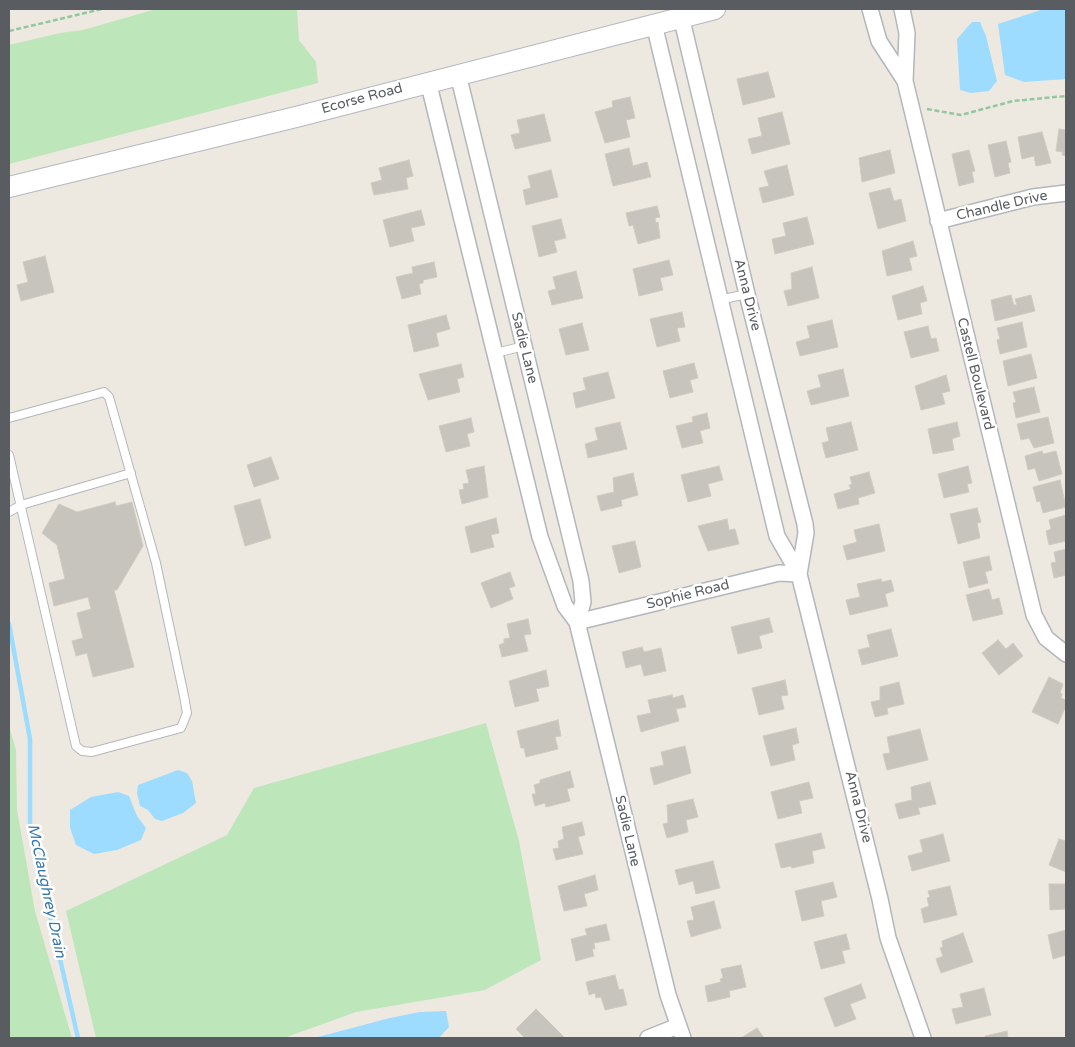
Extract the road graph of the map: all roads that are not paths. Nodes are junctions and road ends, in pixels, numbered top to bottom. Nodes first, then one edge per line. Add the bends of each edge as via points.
1 (715, 9) edge
2 (870, 9) edge
3 (902, 9) edge
4 (681, 16) junction
5 (654, 24) junction
6 (458, 74) junction
7 (428, 81) junction
8 (905, 81) junction
9 (9, 187) edge
10 (1066, 193) edge
11 (938, 221) junction
12 (747, 294) junction
13 (719, 300) junction
14 (524, 346) junction
15 (496, 353) junction
16 (9, 418) edge
17 (9, 455) edge
18 (131, 473) junction
19 (21, 505) junction
20 (9, 512) edge
21 (799, 574) junction
22 (577, 622) junction
23 (1066, 654) edge
24 (681, 1032) edge
25 (648, 1038) edge
26 (923, 1038) edge

1 - 4 main road, Ecorse Road
2 - 8 street, Castell Boulevard via 879,42
3 - 8 street, Castell Boulevard via 907,33
4 - 5 main road, Ecorse Road
4 - 12 street, Anna Drive
5 - 6 main road, Ecorse Road
5 - 13 street, Anna Drive
6 - 7 main road, Ecorse Road
6 - 14 street, Sadie Lane
7 - 9 main road, Ecorse Road via 300,116
7 - 15 street, Sadie Lane
8 - 11 street, Castell Boulevard
10 - 11 street, Chandle Drive via 1040,196
11 - 23 street, Castell Boulevard via 1034,615 1046,638
12 - 13 lane
12 - 21 street, Anna Drive via 805,524
13 - 21 street, Anna Drive via 777,536
14 - 15 lane
14 - 22 street, Sadie Lane via 580,581 583,602
15 - 22 street, Sadie Lane via 540,537 565,606
16 - 18 lane via 104,392 109,397
17 - 19 lane
18 - 19 lane
18 - 19 lane via 156,563 184,696 187,713 181,728 92,752 82,751 76,746
19 - 20 lane
21 - 22 street, Sophie Road via 779,573
21 - 26 street, Anna Drive via 888,938
22 - 24 street, Sadie Lane via 668,995
24 - 25 street

